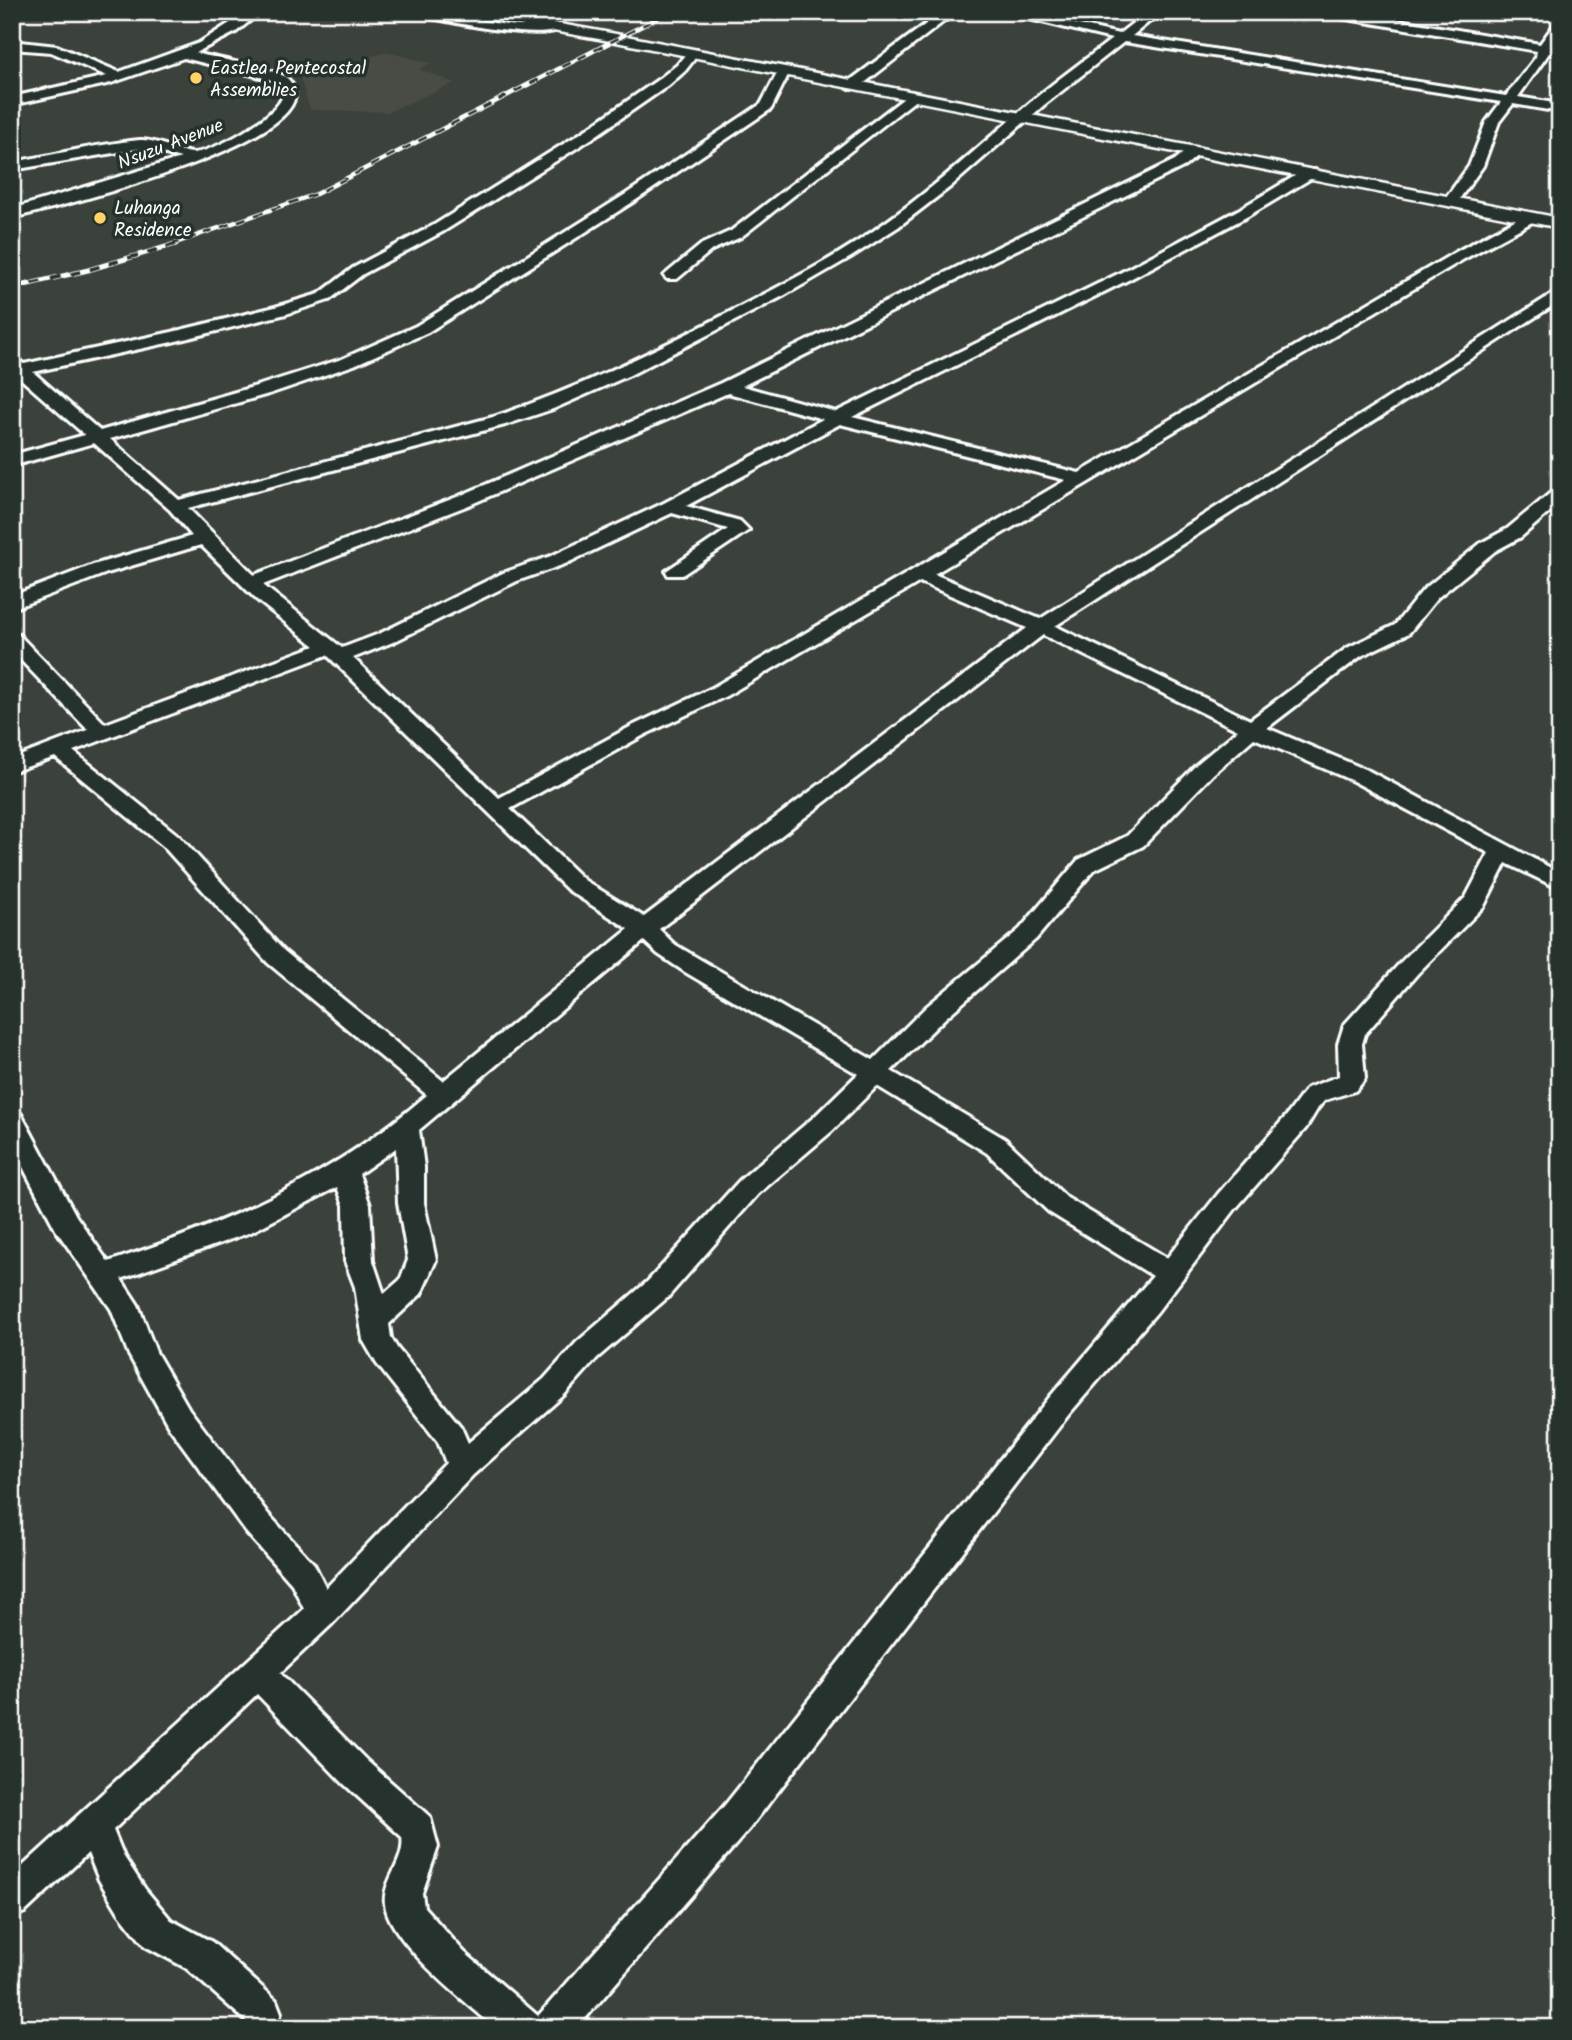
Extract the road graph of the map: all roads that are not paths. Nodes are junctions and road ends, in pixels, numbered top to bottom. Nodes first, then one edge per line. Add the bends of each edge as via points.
1 (255, 12) edge
2 (421, 12) edge
3 (467, 12) edge
4 (950, 12) edge
5 (1006, 12) edge
6 (1155, 12) edge
7 (1329, 12) edge
8 (1560, 25) edge
9 (558, 27) junction
10 (1122, 38) junction
11 (12, 46) edge
12 (1543, 49) junction
13 (1560, 51) edge
14 (693, 53) junction
15 (182, 54) junction
16 (784, 71) junction
17 (117, 76) junction
18 (853, 85) junction
19 (912, 96) junction
20 (12, 101) edge
21 (1509, 101) junction
22 (1560, 108) edge
23 (1021, 118) junction
24 (1194, 151) junction
25 (193, 157) junction
26 (12, 166) edge
27 (1310, 173) junction
28 (1450, 202) junction
29 (12, 213) edge
30 (1529, 218) junction
31 (1560, 223) edge
32 (672, 276) dead end
33 (1560, 294) edge
34 (17, 365) edge
35 (727, 387) junction
36 (837, 418) junction
37 (97, 437) junction
38 (12, 461) edge
39 (1083, 479) junction
40 (1560, 494) edge
41 (176, 506) junction
42 (670, 507) junction
43 (204, 538) junction
44 (675, 571) dead end
45 (921, 575) junction
46 (251, 583) junction
47 (12, 603) edge
48 (1041, 627) junction
49 (12, 639) edge
50 (334, 652) junction
51 (1252, 729) junction
52 (103, 733) junction
53 (59, 750) junction
54 (12, 766) edge
55 (496, 808) junction
56 (1502, 851) junction
57 (1560, 881) edge
58 (645, 928) junction
59 (875, 1074) junction
60 (443, 1095) junction
61 (12, 1121) edge
62 (406, 1128) junction
63 (344, 1169) junction
64 (1171, 1274) junction
65 (101, 1275) junction
66 (374, 1320) junction
67 (462, 1466) junction
68 (322, 1614) junction
69 (257, 1672) junction
70 (93, 1823) junction
71 (12, 1900) edge
72 (263, 2013) dead end
73 (526, 2028) edge
74 (552, 2028) edge

1 - 15 street
2 - 9 street via 524,30
3 - 9 main road
4 - 18 street
5 - 10 street
6 - 10 street
7 - 12 street
8 - 12 street
9 - 14 main road
10 - 21 street
10 - 23 street
11 - 17 street via 53,49
12 - 13 street
12 - 21 street via 1542,57
14 - 16 main road
14 - 34 street via 664,82 586,136 439,228 358,271 324,297 184,335
15 - 17 street
15 - 25 street, Nsuzu Avenue via 267,74 286,84 290,97 282,112 261,127
16 - 18 main road
16 - 37 street via 766,106 422,329 348,362
17 - 20 street
18 - 19 main road
19 - 23 main road
19 - 32 street via 736,234 707,247
21 - 22 street
21 - 28 street via 1493,122 1476,166
23 - 24 main road
23 - 41 street via 881,232 780,292 624,372 499,421
24 - 27 main road
24 - 35 street via 1180,163
25 - 26 street via 143,144
25 - 29 street, Nsuzu Avenue via 110,187
27 - 28 main road
27 - 36 street via 1123,277
28 - 30 main road
30 - 31 main road
30 - 39 street
33 - 48 street
34 - 37 street
35 - 36 street
35 - 46 street via 500,486
36 - 39 street
36 - 42 street
37 - 38 street
37 - 41 street
39 - 45 street
40 - 51 street via 1430,594 1402,629 1354,652
41 - 43 street
42 - 44 street via 734,524 740,530
42 - 50 street via 386,638
43 - 46 street
43 - 47 street via 100,569
45 - 48 street
45 - 55 street via 719,692
46 - 50 street
48 - 51 street
48 - 58 street
49 - 52 street
50 - 52 street
50 - 55 street
51 - 56 street via 1361,776
51 - 59 street via 1123,851 1086,865 1028,934 935,1013
52 - 53 street
53 - 54 street
53 - 60 street via 171,841 276,957
55 - 58 street via 576,886
56 - 57 street
56 - 64 street via 1476,901 1353,1031 1352,1078 1346,1085 1316,1094
58 - 59 street via 693,967
58 - 60 street
59 - 64 street via 996,1146 1058,1205
59 - 67 street via 797,1149 749,1187 658,1289
60 - 62 street
61 - 65 street via 66,1223
62 - 63 street
62 - 66 street via 411,1203 422,1261 411,1286
63 - 65 street via 261,1216
63 - 66 street via 357,1205 359,1261
64 - 74 street via 1059,1406 737,1816
65 - 68 street via 124,1305 143,1355 179,1418 257,1523 303,1574
66 - 67 street via 377,1340 451,1436
67 - 68 street
68 - 69 street
69 - 70 street
69 - 73 street via 418,1829 421,1847 403,1905 411,1920 451,1965
70 - 71 street
70 - 72 street via 111,1868 158,1933 199,1955

